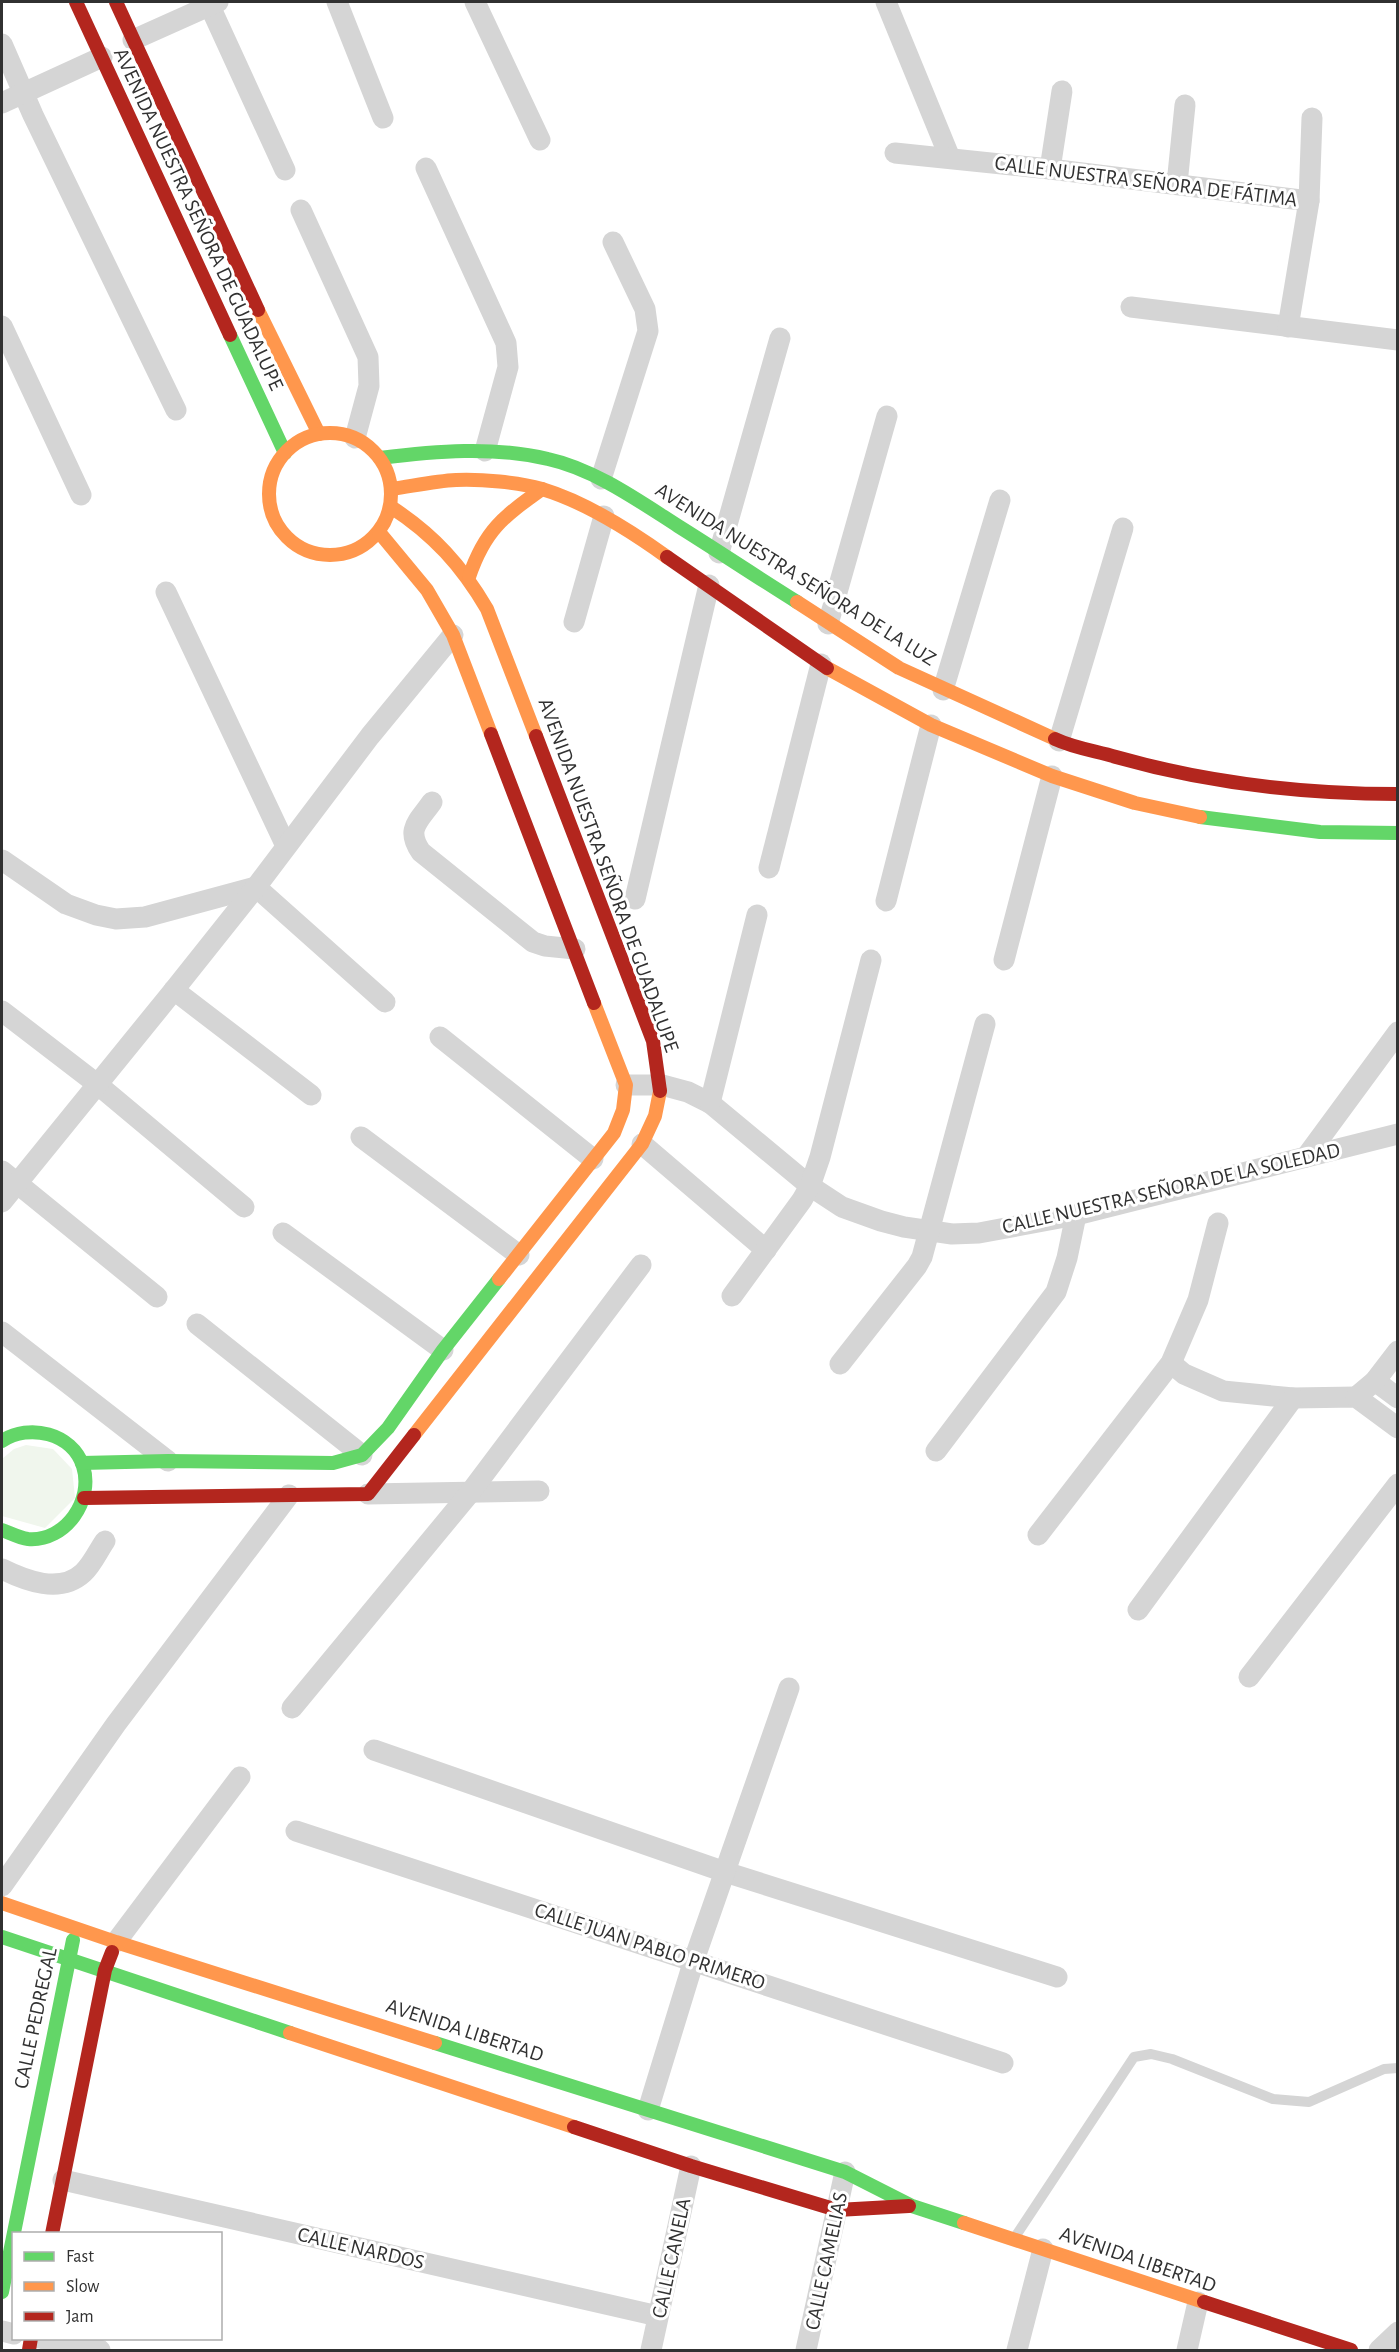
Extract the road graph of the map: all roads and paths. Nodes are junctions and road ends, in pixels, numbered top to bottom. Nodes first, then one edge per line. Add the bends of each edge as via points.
1 (76, 2) edge
2 (116, 2) edge
3 (337, 2) edge
4 (475, 2) edge
5 (886, 2) edge
6 (212, 3) edge
7 (133, 40) junction
8 (2, 44) edge
9 (102, 57) junction
10 (1062, 91) dead end
11 (24, 93) junction
12 (2, 103) edge
13 (1185, 105) dead end
14 (383, 118) dead end
15 (1312, 118) dead end
16 (540, 140) dead end
17 (895, 153) dead end
18 (950, 158) junction
19 (426, 168) dead end
20 (1050, 169) junction
21 (285, 170) dead end
22 (1177, 184) junction
23 (1310, 201) junction
24 (302, 210) dead end
25 (613, 242) dead end
26 (1131, 307) dead end
27 (2, 326) edge
28 (1288, 327) junction
29 (780, 338) dead end
30 (1398, 340) edge
31 (176, 410) dead end
32 (888, 416) dead end
33 (319, 434) junction
34 (355, 438) junction
35 (485, 451) junction
36 (285, 453) junction
37 (380, 458) junction
38 (601, 479) junction
39 (392, 489) junction
40 (542, 489) junction
41 (81, 495) dead end
42 (1000, 500) dead end
43 (391, 507) junction
44 (604, 516) junction
45 (1123, 528) dead end
46 (378, 532) junction
47 (719, 553) junction
48 (469, 577) junction
49 (709, 585) junction
50 (166, 592) dead end
51 (574, 622) dead end
52 (828, 624) junction
53 (453, 635) junction
54 (821, 664) junction
55 (943, 690) junction
56 (931, 725) junction
57 (1059, 741) junction
58 (1052, 776) junction
59 (1398, 794) edge
60 (432, 802) dead end
61 (1398, 833) edge
62 (286, 846) junction
63 (2, 860) edge
64 (769, 868) dead end
65 (256, 887) junction
66 (635, 899) dead end
67 (886, 901) dead end
68 (757, 915) dead end
69 (575, 949) junction
70 (870, 960) dead end
71 (1004, 960) dead end
72 (174, 990) junction
73 (385, 1002) dead end
74 (2, 1011) edge
75 (985, 1024) dead end
76 (1398, 1032) edge
77 (440, 1037) dead end
78 (97, 1084) junction
79 (626, 1085) junction
80 (662, 1085) junction
81 (311, 1095) dead end
82 (710, 1103) junction
83 (1398, 1134) edge
84 (361, 1137) dead end
85 (642, 1144) junction
86 (1306, 1157) junction
87 (593, 1159) junction
88 (9, 1177) edge
89 (810, 1186) junction
90 (2, 1202) edge
91 (244, 1207) dead end
92 (1076, 1215) junction
93 (1218, 1223) dead end
94 (930, 1232) junction
95 (283, 1233) dead end
96 (766, 1250) junction
97 (519, 1255) junction
98 (641, 1265) dead end
99 (732, 1296) dead end
100 (157, 1297) dead end
101 (197, 1324) dead end
102 (2, 1332) edge
103 (444, 1350) junction
104 (1398, 1351) edge
105 (1171, 1363) junction
106 (840, 1365) dead end
107 (1375, 1381) junction
108 (1356, 1397) junction
109 (1293, 1398) junction
110 (1398, 1398) edge
111 (1398, 1428) edge
112 (3, 1438) edge
113 (936, 1450) dead end
114 (362, 1455) junction
115 (168, 1461) junction
116 (82, 1463) junction
117 (1398, 1484) edge
118 (539, 1491) dead end
119 (368, 1494) junction
120 (469, 1494) junction
121 (290, 1495) junction
122 (84, 1498) junction
123 (2, 1530) edge
124 (1038, 1534) dead end
125 (105, 1542) dead end
126 (2, 1569) edge
127 (1138, 1610) dead end
128 (1249, 1677) dead end
129 (789, 1688) dead end
130 (292, 1708) dead end
131 (374, 1750) dead end
132 (240, 1777) dead end
133 (296, 1831) dead end
134 (725, 1872) junction
135 (2, 1886) edge
136 (2, 1903) edge
137 (76, 1929) junction
138 (2, 1937) edge
139 (116, 1942) junction
140 (68, 1959) junction
141 (694, 1960) junction
142 (105, 1970) junction
143 (1057, 1977) dead end
144 (1003, 2063) dead end
145 (1398, 2068) edge
146 (648, 2110) junction
147 (691, 2166) junction
148 (845, 2172) junction
149 (63, 2180) junction
150 (912, 2206) junction
151 (837, 2210) junction
152 (14, 2232) edge
153 (52, 2232) edge
154 (1014, 2238) junction
155 (12, 2242) edge
156 (1043, 2249) junction
157 (2, 2292) edge
158 (1198, 2302) junction
159 (658, 2316) junction
160 (1398, 2332) edge
161 (49, 2340) edge
162 (100, 2350) edge
163 (651, 2350) edge
164 (806, 2350) edge
165 (1017, 2350) edge
166 (1187, 2350) edge
167 (1351, 2350) edge
168 (1379, 2350) edge

1 - 9 street, AVENIDA NUESTRA SEÑORA DE GUADALUPE
2 - 7 street, AVENIDA NUESTRA SEÑORA DE GUADALUPE
3 - 14 street
4 - 16 street
5 - 18 street
6 - 7 street
6 - 21 street
7 - 33 street, AVENIDA NUESTRA SEÑORA DE GUADALUPE
8 - 11 street
9 - 11 street
9 - 36 street, AVENIDA NUESTRA SEÑORA DE GUADALUPE
10 - 20 street
11 - 12 street
11 - 31 street
13 - 22 street
15 - 23 street
17 - 18 street, CALLE NUESTRA SEÑORA DE FÁTIMA
18 - 20 street, CALLE NUESTRA SEÑORA DE FÁTIMA
19 - 35 street via 506,343 508,367
20 - 22 street, CALLE NUESTRA SEÑORA DE FÁTIMA
22 - 23 street, CALLE NUESTRA SEÑORA DE FÁTIMA
23 - 28 street, CALLE NUESTRA SEÑORA DE FÁTIMA
24 - 34 street via 368,357 369,386
25 - 38 street via 645,309 648,331
26 - 28 street
27 - 41 street
28 - 30 street
29 - 47 street
32 - 52 street
33 - 34 street
33 - 36 street via 300,441
34 - 37 street
35 - 37 street, AVENIDA NUESTRA SEÑORA DE LA LUZ
35 - 38 street, AVENIDA NUESTRA SEÑORA DE LA LUZ via 549,459
36 - 46 street via 274,471 269,491 271,512 280,531 295,545 314,554 340,554 362,545
37 - 39 street
38 - 47 street, AVENIDA NUESTRA SEÑORA DE LA LUZ
39 - 40 street via 455,480
39 - 43 street
40 - 44 street
40 - 48 street via 504,515 486,536
42 - 55 street
43 - 46 street
43 - 48 street, AVENIDA NUESTRA SEÑORA DE GUADALUPE via 443,545
44 - 49 street
44 - 51 street
45 - 57 street
46 - 53 street via 427,590
47 - 52 street, AVENIDA NUESTRA SEÑORA DE LA LUZ
48 - 80 street, AVENIDA NUESTRA SEÑORA DE GUADALUPE via 487,609 649,1030
49 - 54 street
49 - 66 street
50 - 62 street
52 - 55 street, AVENIDA NUESTRA SEÑORA DE LA LUZ
53 - 62 street
53 - 69 street
54 - 56 street
54 - 64 street
55 - 57 street, AVENIDA NUESTRA SEÑORA DE LA LUZ
56 - 58 street
56 - 67 street
57 - 59 street, AVENIDA NUESTRA SEÑORA DE LA LUZ via 1213,780 1350,794
58 - 61 street via 1134,803 1212,819 1320,832
58 - 71 street
60 - 69 street via 412,837 421,852 533,942
62 - 65 street
63 - 65 street via 66,904 116,920 145,917
65 - 72 street
65 - 73 street
68 - 82 street
69 - 79 street
70 - 89 street
72 - 78 street
72 - 81 street
74 - 78 street
75 - 94 street
76 - 86 street
77 - 87 street
78 - 88 street
78 - 91 street
79 - 80 street, CALLE NUESTRA SEÑORA DE LA SOLEDAD
79 - 87 street via 626,1103 614,1133
80 - 82 street, CALLE NUESTRA SEÑORA DE LA SOLEDAD
80 - 85 street, AVENIDA NUESTRA SEÑORA DE GUADALUPE via 654,1120
82 - 89 street, CALLE NUESTRA SEÑORA DE LA SOLEDAD
83 - 86 street, CALLE NUESTRA SEÑORA DE LA SOLEDAD
84 - 97 street
85 - 96 street
85 - 119 street, AVENIDA NUESTRA SEÑORA DE GUADALUPE
86 - 92 street, CALLE NUESTRA SEÑORA DE LA SOLEDAD
87 - 97 street
88 - 90 street
88 - 100 street
89 - 94 street, CALLE NUESTRA SEÑORA DE LA SOLEDAD via 860,1214
89 - 96 street
92 - 94 street, CALLE NUESTRA SEÑORA DE LA SOLEDAD via 979,1233
92 - 113 street via 1056,1292
93 - 105 street via 1198,1300
94 - 106 street via 917,1266
95 - 103 street
96 - 99 street
97 - 103 street
98 - 120 street
101 - 114 street
102 - 115 street
103 - 114 street via 387,1428
104 - 107 street
105 - 109 street via 1185,1374 1223,1391
105 - 124 street
107 - 108 street
107 - 110 street
108 - 109 street
108 - 111 street
109 - 127 street
112 - 116 street via 41,1431 58,1437
114 - 115 street via 333,1463
115 - 116 street
116 - 122 street via 86,1480
117 - 128 street
118 - 120 street
119 - 120 street
119 - 121 street
120 - 130 street
121 - 122 street
121 - 135 street via 116,1724
122 - 123 street via 65,1528 50,1536 12,1542
125 - 126 street via 83,1573 67,1584 47,1584
129 - 134 street
131 - 134 street
132 - 139 street
133 - 141 street, CALLE JUAN PABLO PRIMERO
134 - 141 street
134 - 143 street
136 - 137 street, AVENIDA LIBERTAD
137 - 139 street, AVENIDA LIBERTAD
137 - 140 street, CALLE PEDREGAL
138 - 140 street, AVENIDA LIBERTAD
139 - 142 street
139 - 146 street, AVENIDA LIBERTAD
140 - 142 street, AVENIDA LIBERTAD
140 - 152 street, CALLE PEDREGAL
141 - 144 street, CALLE JUAN PABLO PRIMERO
141 - 146 street
142 - 147 street, AVENIDA LIBERTAD
142 - 149 street
145 - 154 lane via 1384,2069 1309,2102 1273,2099 1151,2054 1134,2057
146 - 148 street, AVENIDA LIBERTAD
147 - 151 street, AVENIDA LIBERTAD
147 - 159 street, CALLE CANELA
148 - 150 street, AVENIDA LIBERTAD
148 - 151 street, CALLE CAMELIAS
149 - 153 street
149 - 159 street, CALLE NARDOS
150 - 151 street, AVENIDA LIBERTAD
150 - 154 street, AVENIDA LIBERTAD
151 - 164 street, CALLE CAMELIAS
154 - 156 street, AVENIDA LIBERTAD
155 - 157 street, CALLE PEDREGAL
156 - 158 street, AVENIDA LIBERTAD
156 - 165 street
158 - 166 street
158 - 167 street, AVENIDA LIBERTAD
159 - 163 street, CALLE CANELA
160 - 168 street
161 - 162 street

